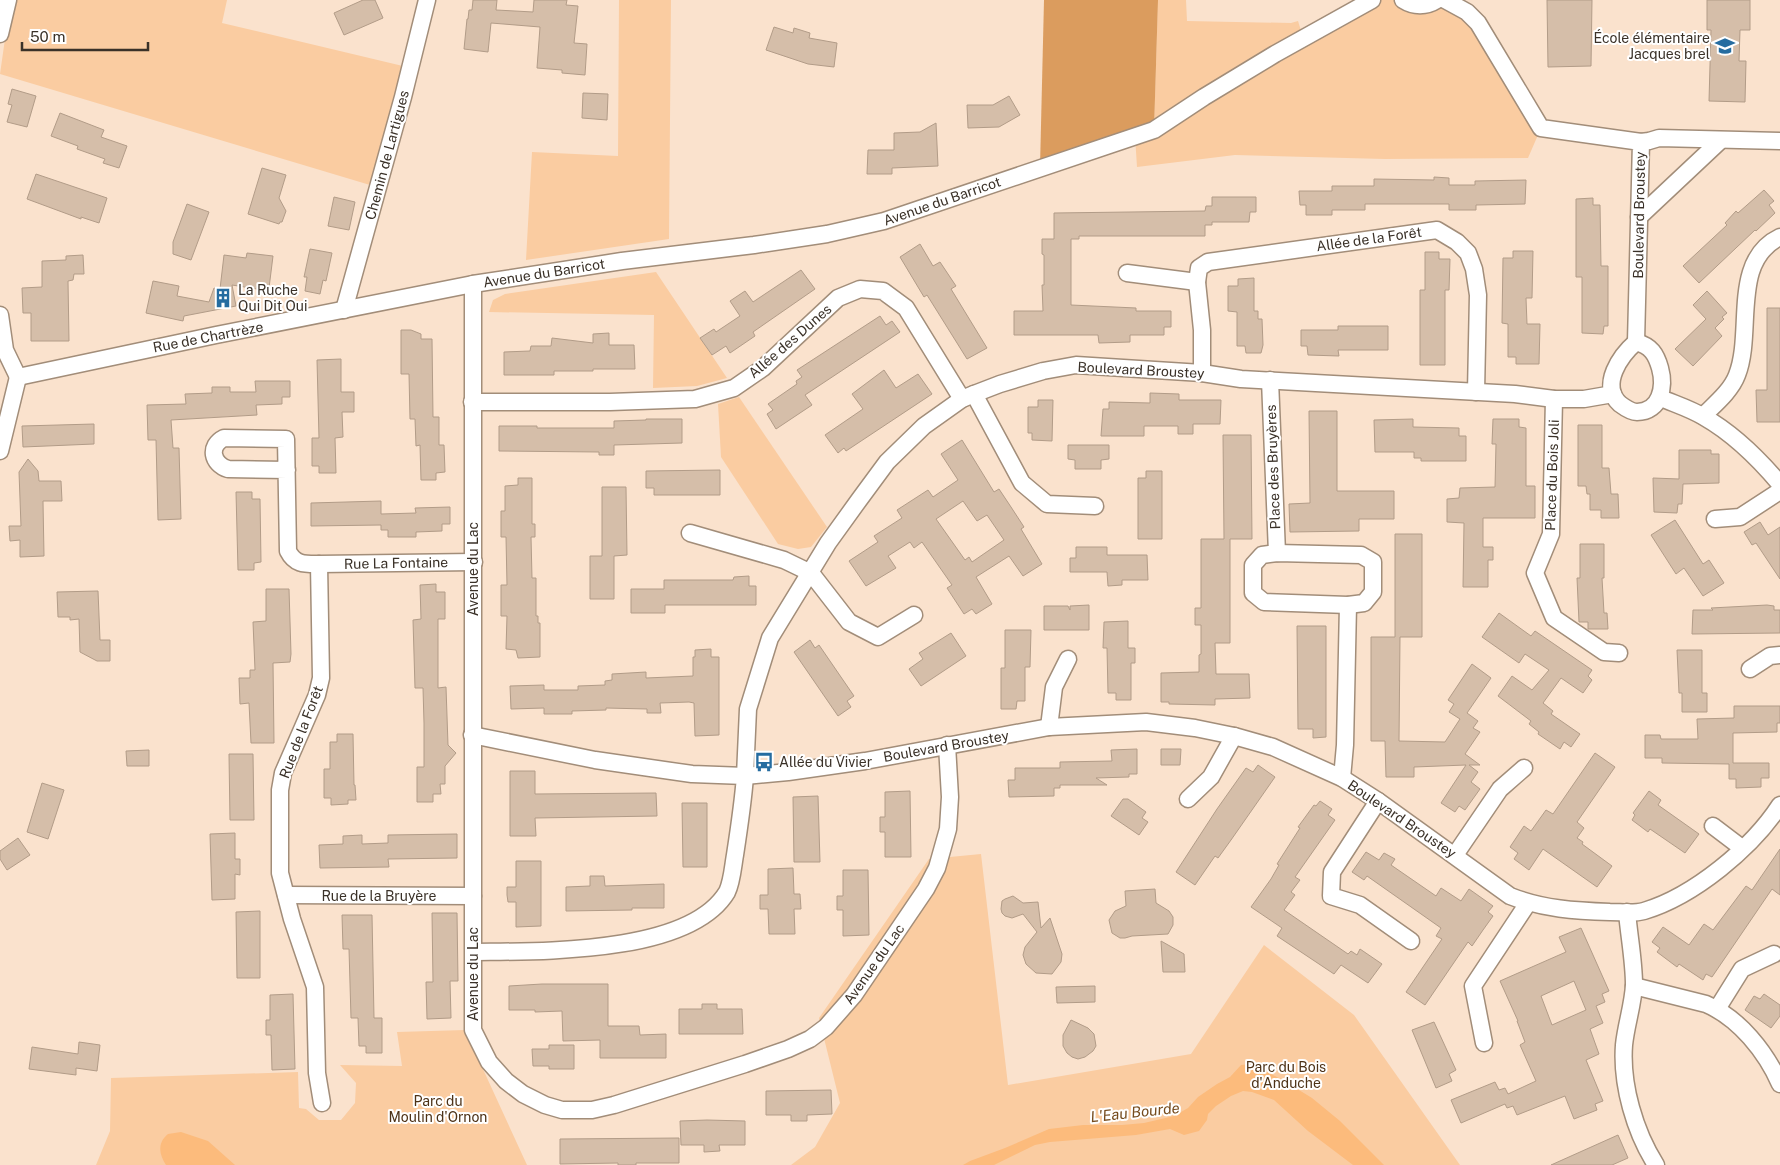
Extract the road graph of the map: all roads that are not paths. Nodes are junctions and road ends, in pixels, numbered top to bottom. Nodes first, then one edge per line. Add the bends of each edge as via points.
1 (8, 0) edge
2 (427, 0) edge
3 (1372, 0) edge
4 (1403, 0) edge
5 (1437, 0) edge
6 (1445, 0) edge
7 (0, 34) edge
8 (1721, 140) junction
9 (1780, 141) edge
10 (1641, 142) junction
11 (1639, 216) junction
12 (1780, 238) edge
13 (1127, 273) dead end
14 (1197, 282) junction
15 (473, 284) junction
16 (344, 310) junction
17 (0, 316) edge
18 (1636, 342) junction
19 (1202, 373) junction
20 (18, 377) junction
21 (1270, 380) junction
22 (1476, 392) junction
23 (1613, 394) junction
24 (968, 397) junction
25 (1661, 398) junction
26 (1554, 399) junction
27 (472, 402) junction
28 (1703, 416) junction
29 (0, 451) edge
30 (287, 470) dead end
31 (1780, 484) edge
32 (1780, 491) edge
33 (1095, 506) dead end
34 (1715, 519) dead end
35 (690, 533) dead end
36 (1277, 554) junction
37 (474, 562) junction
38 (319, 564) junction
39 (811, 573) junction
40 (1348, 605) junction
41 (914, 615) dead end
42 (1618, 654) dead end
43 (1780, 656) edge
44 (1068, 659) dead end
45 (1750, 669) dead end
46 (1049, 727) junction
47 (472, 734) junction
48 (1234, 736) junction
49 (947, 745) junction
50 (1524, 768) dead end
51 (744, 776) junction
52 (1342, 778) junction
53 (1188, 799) dead end
54 (1378, 801) junction
55 (1780, 805) edge
56 (1714, 826) dead end
57 (1742, 848) junction
58 (1455, 854) junction
59 (286, 895) junction
60 (473, 896) junction
61 (1528, 903) junction
62 (1627, 912) junction
63 (1411, 941) dead end
64 (474, 952) junction
65 (1774, 954) dead end
66 (1634, 986) junction
67 (1717, 1009) junction
68 (1484, 1043) dead end
69 (1780, 1084) edge
70 (322, 1103) dead end
71 (1656, 1165) edge

1 - 7 street
2 - 16 street, Chemin de Lartigues
3 - 15 street, Avenue du Barricot via 1275,54 1154,130 884,221 754,246 622,261
4 - 5 street via 1423,6
6 - 10 street, Boulevard Broustey via 1478,22 1541,128
8 - 9 street
8 - 10 street via 1659,138
8 - 11 street
10 - 11 street, Boulevard Broustey
11 - 18 street, Boulevard Broustey
12 - 28 street via 1764,247 1752,266 1737,375
13 - 14 street
14 - 19 street
14 - 22 street, Allée de la Forêt via 1199,268 1208,262 1437,230 1468,253 1474,269 1478,295
15 - 16 street, Rue de Chartrèze
15 - 27 street, Avenue du Lac
16 - 20 street, Rue de Chartrèze
17 - 20 street via 5,350
18 - 23 street via 1625,352 1612,376
18 - 25 street via 1652,349 1657,360 1661,373
19 - 21 street, Boulevard Broustey
19 - 24 street, Boulevard Broustey via 1076,365 1043,371
20 - 29 street
21 - 22 street, Boulevard Broustey
21 - 36 street, Place des Bruyères
22 - 26 street, Boulevard Broustey
23 - 25 street via 1624,407 1637,412 1650,408
23 - 26 street, Boulevard Broustey via 1584,399
24 - 27 street, Allée des Dunes via 906,308 883,291 860,289 838,298 763,368 734,388 695,399
24 - 33 street, Allée des Dunes via 1022,483 1047,504
24 - 39 street, Boulevard Broustey via 924,426 887,462 828,543
25 - 28 street
26 - 42 street, Place du Bois Joli via 1551,534 1535,572 1554,618 1604,652
27 - 37 street, Avenue du Lac
28 - 31 street via 1759,460
30 - 38 street via 288,551 300,563
32 - 34 street via 1740,517
35 - 39 street via 784,560
36 - 40 street via 1262,554 1253,565 1253,593 1264,602
36 - 40 street via 1361,555 1373,562 1373,592 1364,603
37 - 38 street, Rue La Fontaine
37 - 47 street, Avenue du Lac
38 - 59 street, Rue de la Forêt via 321,678 318,695 283,773 280,790 280,873
39 - 41 street via 849,622 878,637
39 - 51 street, Boulevard Broustey via 770,638 748,709
40 - 52 street
43 - 45 street via 1770,656
44 - 46 street via 1054,687
46 - 48 street, Boulevard Broustey via 1146,722
46 - 49 street, Boulevard Broustey
47 - 51 street via 595,760 692,774
47 - 60 street, Avenue du Lac
48 - 52 street, Boulevard Broustey via 1273,747
48 - 53 street via 1211,777
49 - 51 street, Boulevard Broustey via 865,761
49 - 64 street, Avenue du Lac via 950,805 948,829 937,868 844,1008 810,1039 788,1049 614,1106 562,1110 545,1105 506,1081 489,1062 473,1030
50 - 58 street via 1500,788
51 - 64 street via 743,804 728,891 714,909 696,921 631,942 588,949
52 - 54 street, Boulevard Broustey
54 - 58 street, Boulevard Broustey
54 - 63 street via 1332,872 1331,896 1360,905
55 - 57 street, Boulevard Broustey via 1756,837
56 - 57 street
57 - 62 street, Boulevard Broustey via 1720,870 1663,904
58 - 61 street, Boulevard Broustey via 1510,896
59 - 60 street, Rue de la Bruyère
59 - 70 street, Rue de la Forêt via 315,987 317,1073
60 - 64 street, Avenue du Lac
61 - 62 street, Boulevard Broustey via 1554,908
61 - 68 street via 1473,986
62 - 66 street
65 - 67 street via 1742,969
66 - 67 street
66 - 71 street via 1624,1043 1625,1076 1638,1130
67 - 69 street via 1755,1043

